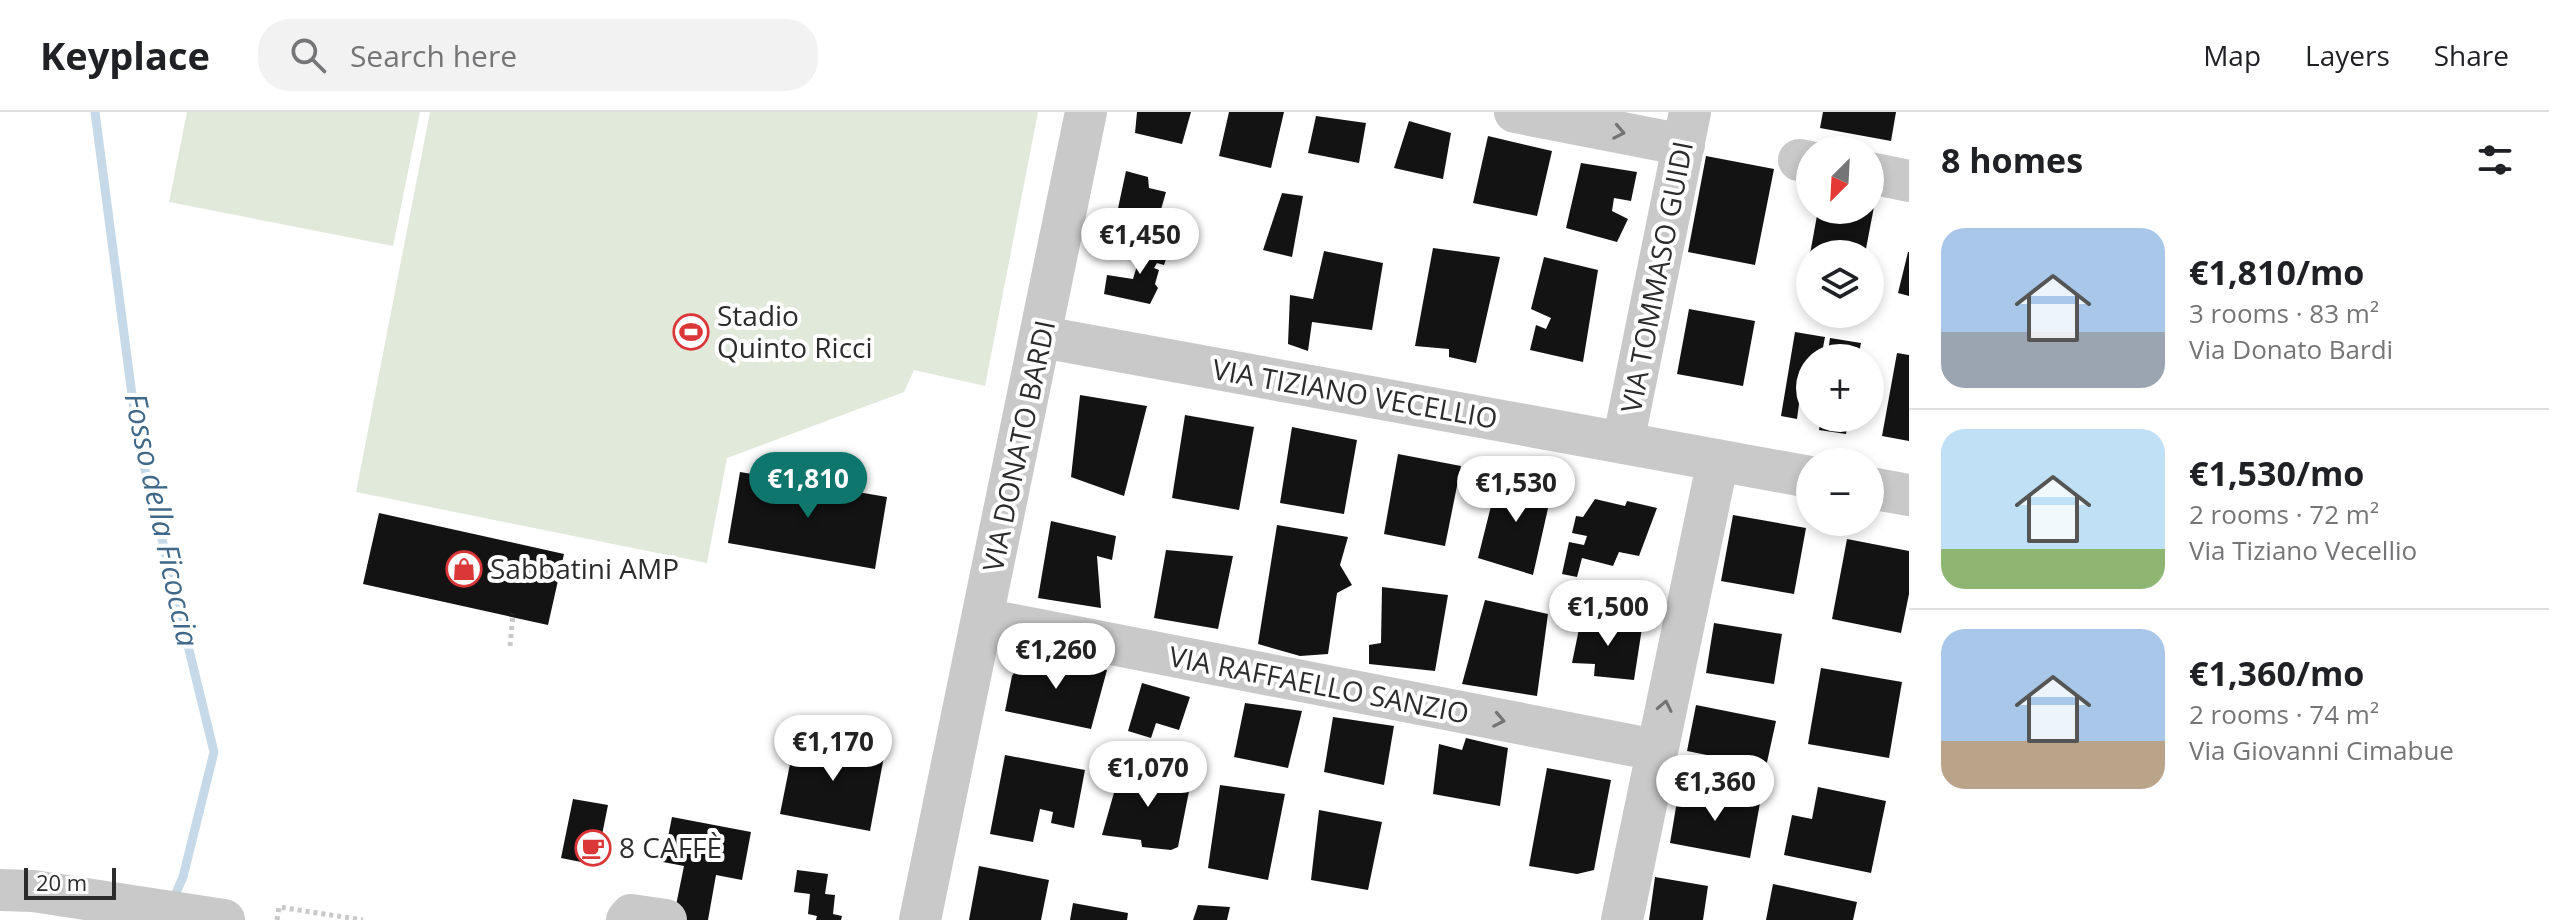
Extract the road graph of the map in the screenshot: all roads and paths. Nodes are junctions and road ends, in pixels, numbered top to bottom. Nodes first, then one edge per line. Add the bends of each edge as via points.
1 (1086, 112) edge
2 (1515, 112) edge
3 (1687, 128) edge
4 (1884, 176) edge
5 (1909, 181) edge
6 (1042, 337) junction
7 (1623, 443) junction
8 (1718, 460) junction
9 (1796, 474) edge
10 (1884, 491) edge
11 (1909, 495) edge
12 (513, 614) dead end
13 (983, 619) junction
14 (510, 646) dead end
15 (1656, 750) junction
16 (11, 886) edge
17 (211, 918) edge
18 (277, 920) edge
19 (363, 920) edge
20 (627, 920) edge
21 (666, 920) edge
22 (920, 920) edge
23 (1622, 920) edge

1 - 6 street, VIA DONATO BARDI
2 -> 3 street
3 - 7 street, VIA TOMMASO GUIDI
4 - 5 street
6 - 7 street, VIA TIZIANO VECELLIO
6 - 13 street, VIA DONATO BARDI
7 - 8 street, VIA TIZIANO VECELLIO
8 - 9 street, VIA TIZIANO VECELLIO
15 -> 8 street
10 - 11 street
12 - 14 path
13 -> 15 street, VIA RAFFAELLO SANZIO
13 - 22 street, VIA DONATO BARDI
15 - 23 street
16 - 17 street
18 - 19 path via 279,907
20 - 21 street via 631,915

